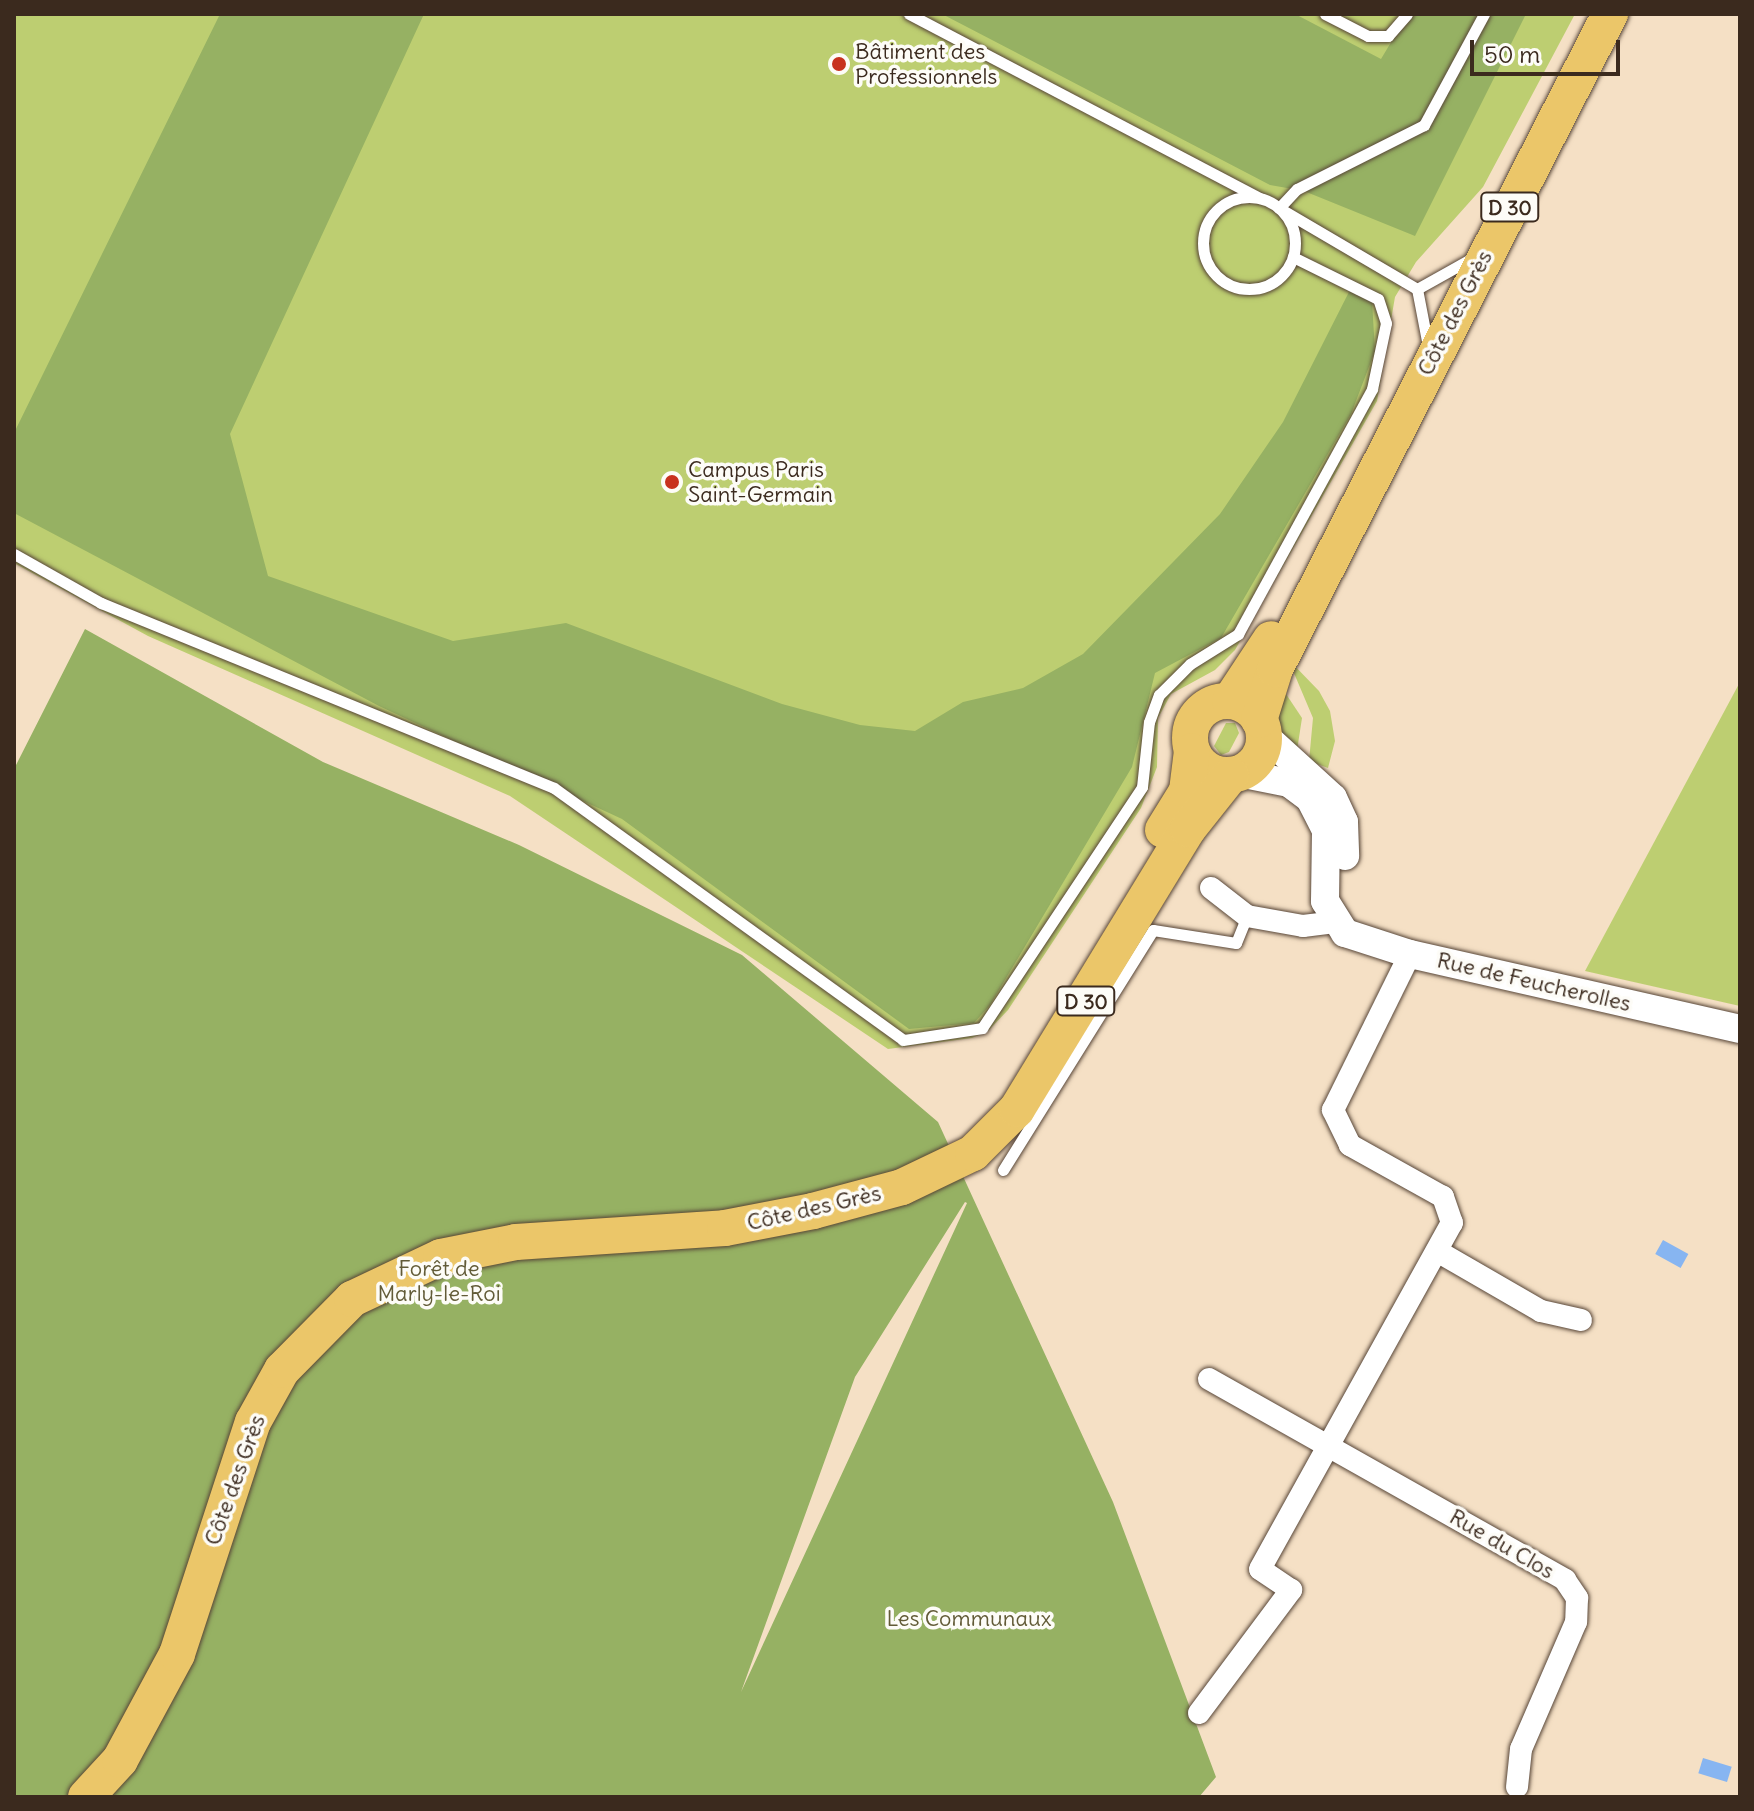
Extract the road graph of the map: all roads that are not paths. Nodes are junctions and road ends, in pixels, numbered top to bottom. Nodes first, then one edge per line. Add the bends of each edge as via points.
1 (909, 14) edge
2 (1325, 14) edge
3 (1407, 14) edge
4 (1484, 14) edge
5 (1610, 14) edge
6 (1259, 198) junction
7 (1279, 208) junction
8 (1488, 249) junction
9 (1293, 257) junction
10 (1417, 289) junction
11 (1430, 361) junction
12 (14, 554) edge
13 (1251, 719) junction
14 (1192, 751) junction
15 (1235, 774) junction
16 (1211, 888) dead end
17 (1247, 916) junction
18 (1334, 919) junction
19 (1410, 954) junction
20 (1740, 1029) edge
21 (1003, 1170) dead end
22 (902, 1187) junction
23 (1437, 1251) junction
24 (1581, 1320) dead end
25 (1209, 1379) dead end
26 (1330, 1445) junction
27 (1199, 1713) dead end
28 (1517, 1787) dead end
29 (86, 1797) edge

1 - 6 lane
2 - 3 lane via 1368,36 1388,36
4 - 7 lane via 1424,125 1297,189
5 - 8 main road, Côte des Grès / D 30
6 - 7 lane
6 - 9 lane via 1232,200 1211,217 1203,248 1211,269 1228,284 1251,289 1277,279
7 - 9 lane via 1293,231
7 - 10 lane
8 - 10 lane
8 - 11 main road, Côte des Grès / D 30
9 - 12 lane via 1378,299 1386,323 1372,389 1238,634 1190,664 1159,695 1149,722 1142,787 982,1028 903,1040 554,788 101,603
10 - 11 lane
11 - 13 main road, Côte des Grès / D 30
13 - 14 main road via 1217,702 1197,715 1189,739
13 - 15 main road via 1260,755
13 - 18 street via 1324,787 1344,822 1346,852
14 - 15 main road via 1207,770
14 - 22 main road, Côte des Grès / D 30 via 1187,791 1022,1077 998,1113
15 - 18 street via 1289,783 1310,799 1326,830 1325,901
15 - 22 main road, Côte des Grès / D 30 via 1188,829 1017,1109 973,1153
16 - 17 street
17 - 18 street via 1303,926
17 - 21 lane via 1236,943 1153,930
18 - 19 street, Rue de Feucherolles via 1345,933
19 - 20 street, Rue de Feucherolles
19 - 23 street via 1333,1110 1350,1145 1443,1197 1452,1223
22 - 29 main road, Côte des Grès / D 30 via 725,1228 516,1242 441,1257 352,1299 282,1370 253,1422 172,1666 120,1760
23 - 24 street via 1541,1311
23 - 26 street
25 - 26 street, Rue du Clos
26 - 27 street via 1260,1569 1291,1590
26 - 28 street, Rue du Clos via 1565,1580 1577,1598 1576,1622 1521,1749

